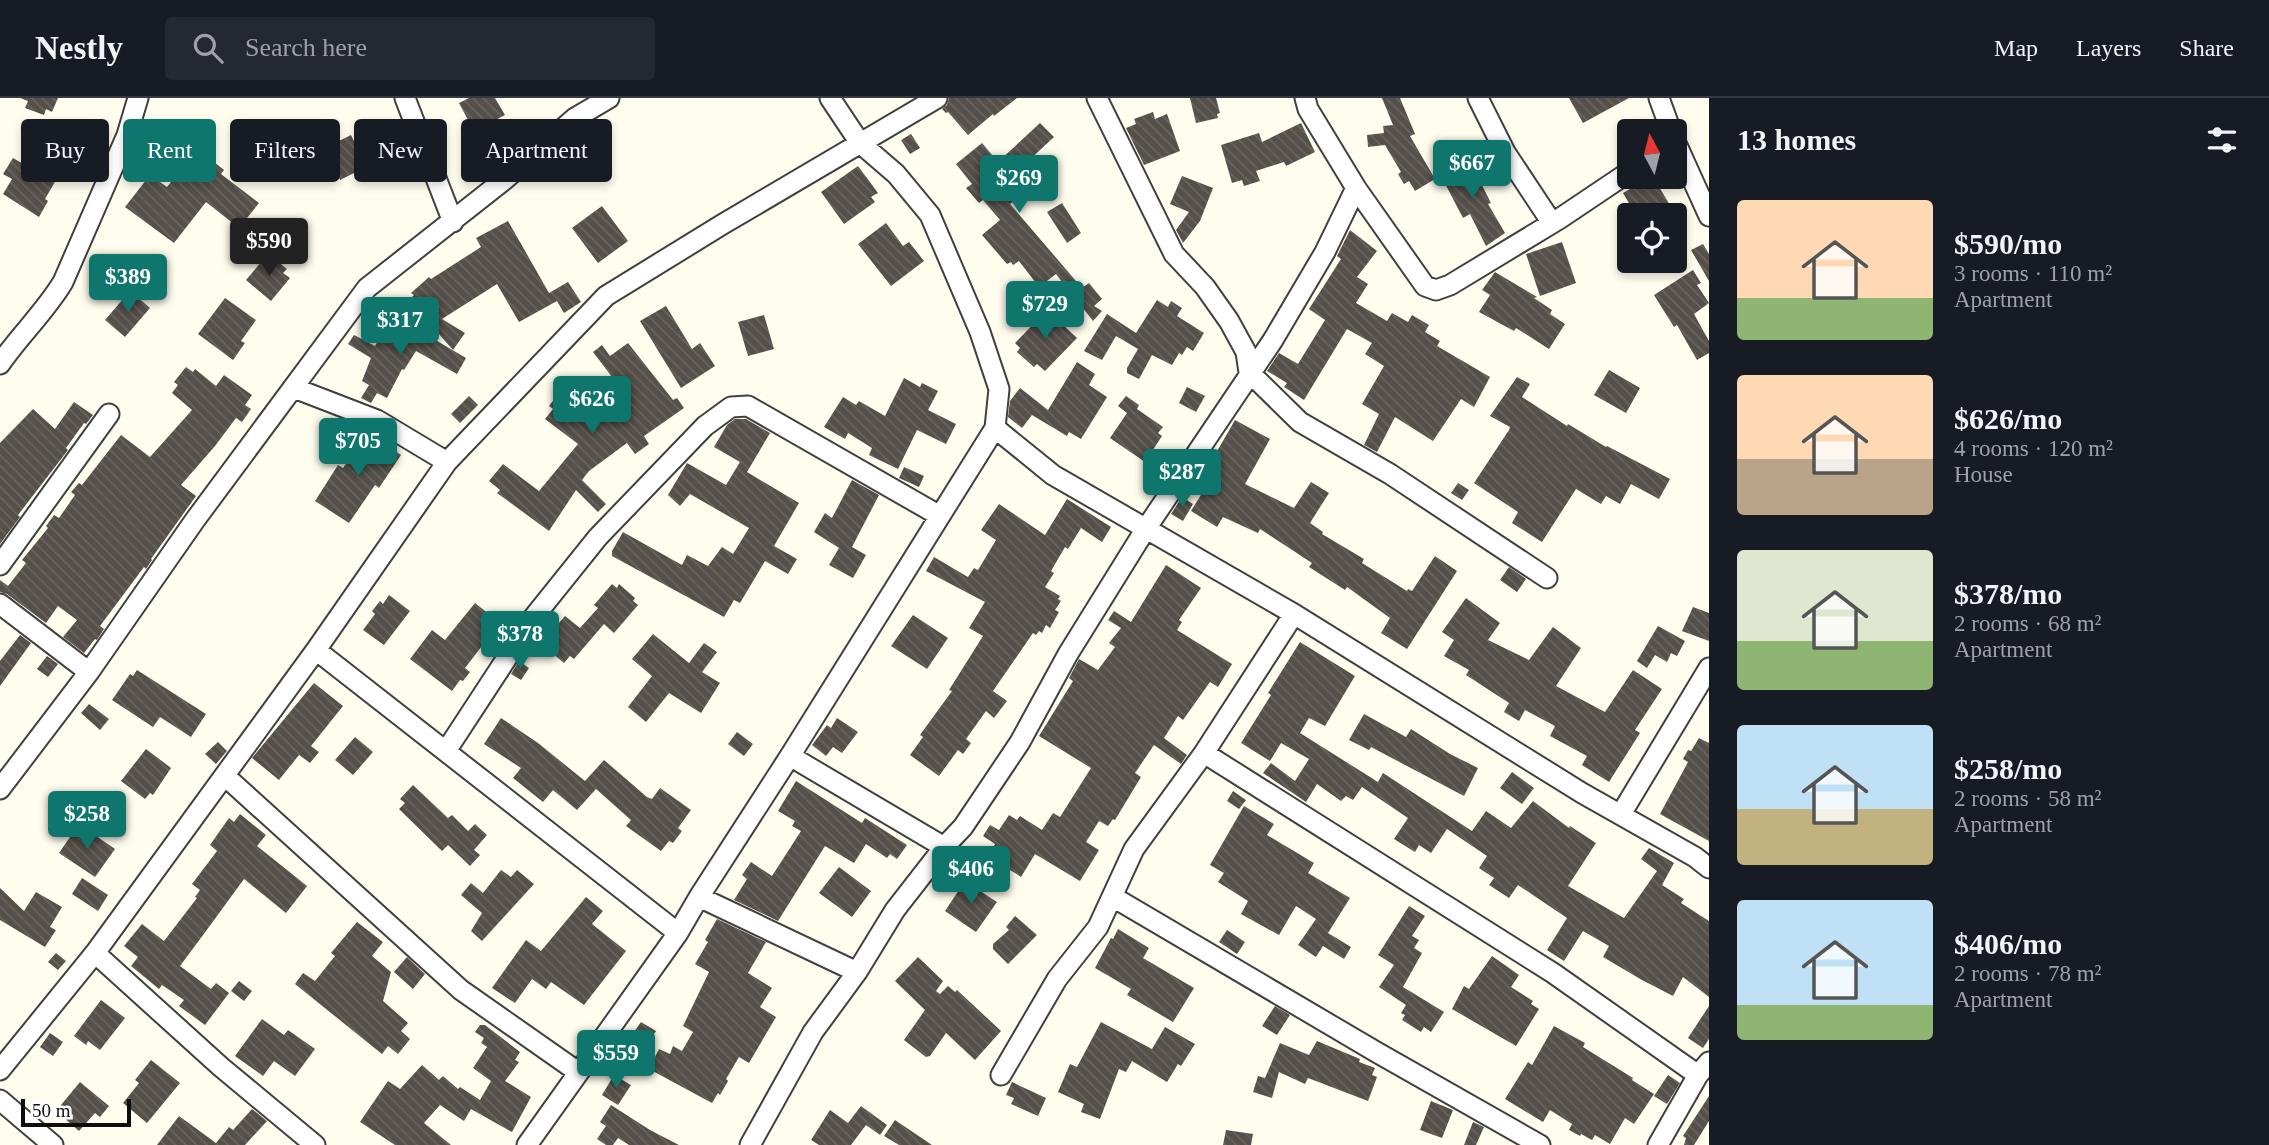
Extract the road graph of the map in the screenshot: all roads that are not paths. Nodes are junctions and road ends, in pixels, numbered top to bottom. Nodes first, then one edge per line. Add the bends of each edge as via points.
1 (138, 98) edge
2 (405, 98) edge
3 (609, 98) edge
4 (830, 98) edge
5 (937, 98) edge
6 (1097, 98) edge
7 (1305, 98) edge
8 (1478, 98) edge
9 (1659, 98) edge
10 (1666, 119) edge
11 (860, 144) junction
12 (1687, 168) edge
13 (1617, 180) edge
14 (1356, 188) junction
15 (1709, 216) edge
16 (453, 222) junction
17 (1552, 223) junction
18 (0, 364) edge
19 (1249, 372) junction
20 (293, 388) junction
21 (109, 414) dead end
22 (995, 428) junction
23 (447, 462) junction
24 (940, 516) junction
25 (1145, 530) junction
26 (0, 565) edge
27 (1547, 578) dead end
28 (0, 604) edge
29 (1294, 614) junction
30 (316, 650) junction
31 (1709, 668) edge
32 (89, 672) junction
33 (446, 751) junction
34 (1203, 753) junction
35 (790, 756) junction
36 (225, 776) junction
37 (0, 789) edge
38 (1621, 814) junction
39 (944, 847) junction
40 (1709, 868) edge
41 (699, 897) junction
42 (1113, 897) junction
43 (678, 933) junction
44 (95, 953) junction
45 (857, 972) junction
46 (1704, 1068) edge
47 (0, 1069) edge
48 (578, 1072) junction
49 (1001, 1075) dead end
50 (0, 1100) edge
51 (53, 1145) edge
52 (315, 1145) edge
53 (527, 1145) edge
54 (750, 1145) edge
55 (1540, 1145) edge
56 (1658, 1145) edge

1 - 18 street via 127,135 63,282
2 - 16 street
3 - 16 street via 575,118
4 - 11 street
5 - 11 street
6 - 19 street via 1174,254 1228,321 1246,352
7 - 14 street
8 - 17 street via 1505,152
9 - 10 street
11 - 22 street via 896,174 930,215 999,388
11 - 23 street via 606,296
12 - 15 street
13 - 17 street
14 - 17 street via 1425,286 1436,290
14 - 19 street via 1325,252
16 - 20 street via 367,288
19 - 25 street
19 - 27 street via 1300,422 1390,474
20 - 23 street via 377,420
20 - 32 street
21 - 26 street
22 - 24 street
22 - 25 street via 1053,475
23 - 30 street
24 - 33 street via 748,406 731,407 705,426 597,537 533,618
24 - 35 street
25 - 29 street
25 - 39 street via 1020,742 963,827
28 - 32 street
29 - 34 street
29 - 38 street
30 - 33 street
30 - 36 street
31 - 38 street
32 - 37 street
33 - 43 street
34 - 42 street via 1134,849
34 - 46 street
35 - 39 street
35 - 41 street
36 - 44 street
36 - 48 street via 461,990
38 - 40 street
39 - 45 street via 895,910
41 - 43 street
41 - 45 street
42 - 49 street via 1098,927 1057,979
42 - 55 street
43 - 48 street
44 - 47 street
44 - 52 street
45 - 54 street via 813,1032
46 - 56 street
48 - 53 street
50 - 51 street

